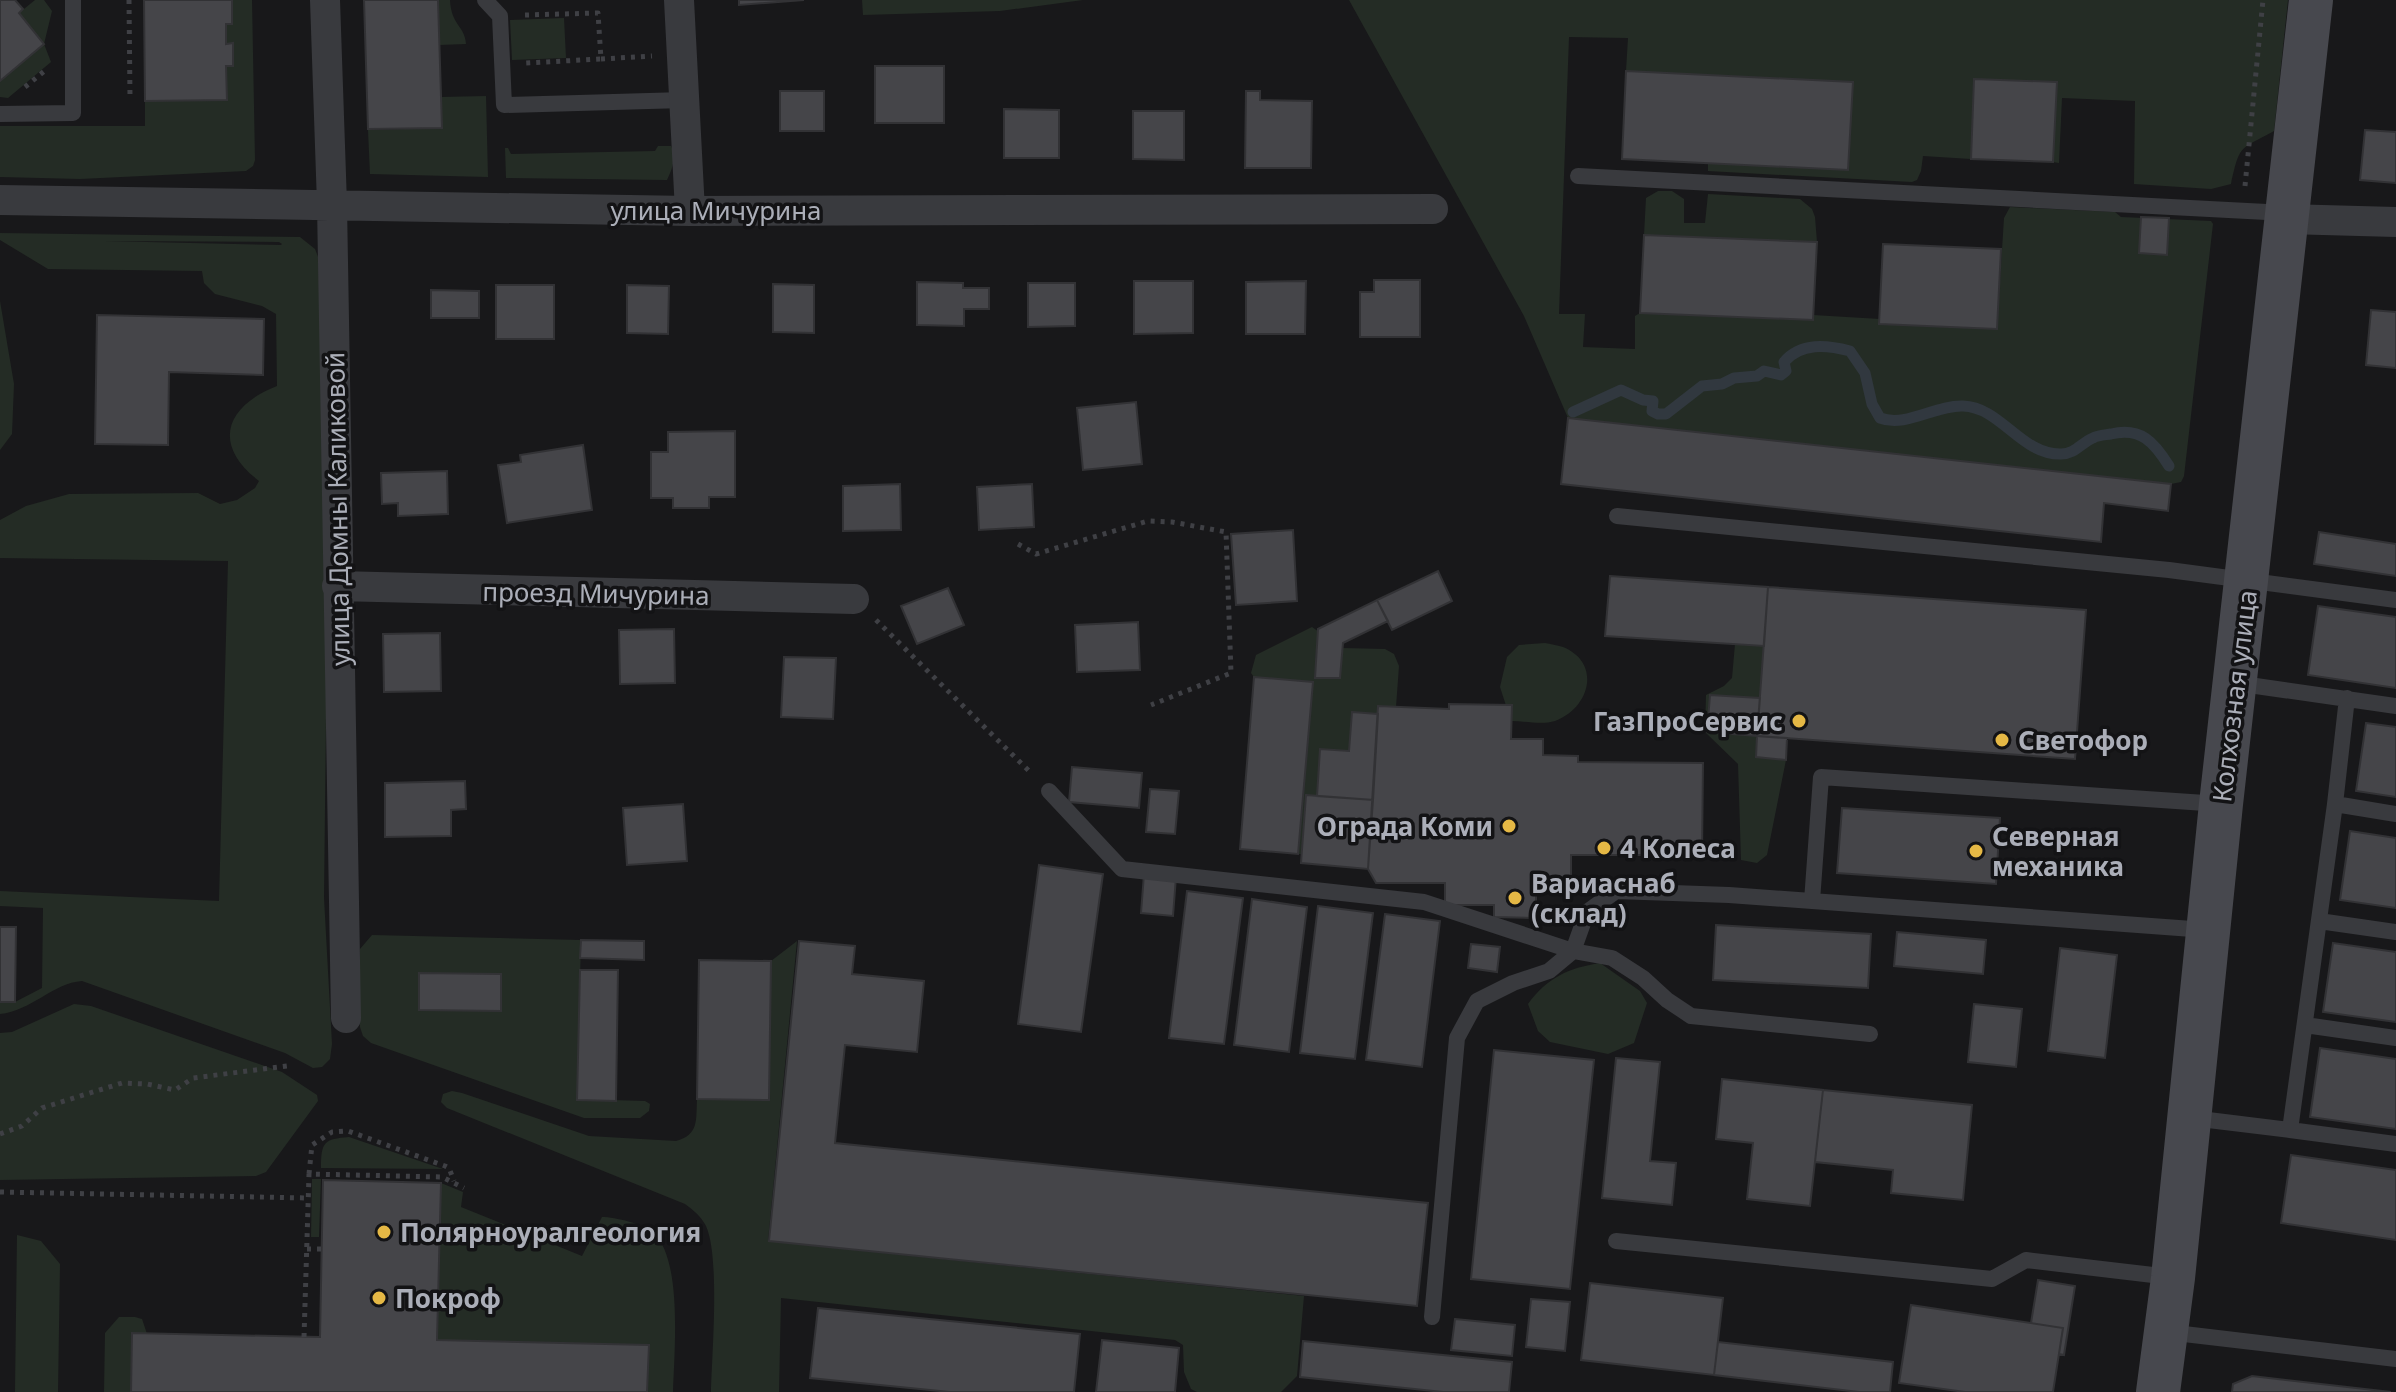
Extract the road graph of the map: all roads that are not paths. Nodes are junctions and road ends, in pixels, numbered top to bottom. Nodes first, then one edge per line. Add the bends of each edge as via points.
1 (73, 0) edge
2 (325, 0) edge
3 (485, 0) edge
4 (679, 0) edge
5 (2311, 0) edge
6 (684, 100) junction
7 (0, 114) edge
8 (1578, 176) dead end
9 (0, 200) edge
10 (332, 204) junction
11 (1433, 209) dead end
12 (690, 211) junction
13 (2286, 216) junction
14 (2396, 222) edge
15 (1617, 516) dead end
16 (2248, 579) junction
17 (337, 586) junction
18 (854, 599) road end
19 (2396, 600) edge
20 (2235, 683) junction
21 (2347, 698) junction
22 (2396, 706) edge
23 (1049, 791) road end
24 (2221, 804) junction
25 (2335, 804) junction
26 (2396, 814) edge
27 (1812, 901) junction
28 (2319, 921) junction
29 (2208, 930) junction
30 (2396, 932) edge
31 (1573, 951) junction
32 (346, 1018) dead end
33 (2305, 1025) junction
34 (1870, 1034) dead end
35 (2396, 1038) edge
36 (2188, 1117) junction
37 (2290, 1130) junction
38 (2396, 1144) edge
39 (1616, 1241) dead end
40 (2173, 1278) junction
41 (1432, 1317) dead end
42 (2166, 1331) junction
43 (2396, 1359) edge
44 (2158, 1392) edge

1 - 7 lane via 73,113
2 - 10 street, улица Домны Каликовой
3 - 6 lane via 500,16 504,105
4 - 6 street
5 - 13 street, Колхозная улица
6 - 12 street
8 - 13 lane
9 - 10 street, улица Мичурина
10 - 12 street, улица Мичурина
10 - 17 street, улица Домны Каликовой
11 - 12 street, улица Мичурина
13 - 14 street
13 - 16 street, Колхозная улица
15 - 16 lane
16 - 19 lane
16 - 20 street, Колхозная улица
17 - 18 street, проезд Мичурина
17 - 32 street, улица Домны Каликовой
20 - 21 lane
20 - 24 street, Колхозная улица
21 - 22 lane
21 - 25 lane
23 - 31 lane via 1122,869 1424,902
24 - 27 lane via 1821,777
24 - 29 street, Колхозная улица
25 - 26 lane
25 - 28 lane
27 - 29 lane
27 - 31 lane via 1616,891 1587,912
28 - 30 lane
28 - 33 lane
29 - 36 street, Колхозная улица
31 - 34 lane via 1612,958 1691,1016
31 - 41 lane via 1549,971 1477,1001 1457,1038
33 - 35 lane
33 - 37 lane
36 - 37 lane
36 - 40 street, Колхозная улица
37 - 38 lane
39 - 40 lane via 1992,1279 2026,1260
40 - 42 street, Колхозная улица
42 - 43 lane
42 - 44 street, Колхозная улица

